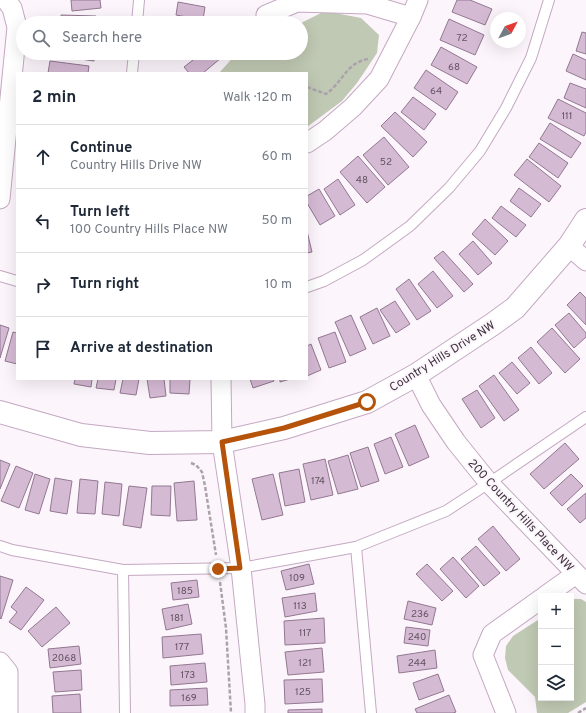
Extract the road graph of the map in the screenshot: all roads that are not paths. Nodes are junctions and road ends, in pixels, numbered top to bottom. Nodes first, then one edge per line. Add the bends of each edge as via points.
1 (6, 0) edge
2 (139, 0) edge
3 (549, 0) edge
4 (414, 8) edge
5 (266, 15) dead end
6 (138, 16) edge
7 (16, 23) edge
8 (16, 37) edge
9 (133, 60) edge
10 (132, 72) edge
11 (308, 142) edge
12 (0, 199) edge
13 (586, 220) edge
14 (569, 246) junction
15 (586, 261) edge
16 (0, 276) edge
17 (16, 281) edge
18 (308, 287) edge
19 (416, 375) junction
20 (221, 380) edge
21 (0, 412) edge
22 (586, 417) edge
23 (222, 442) junction
24 (489, 484) junction
25 (0, 546) edge
26 (356, 548) junction
27 (240, 568) junction
28 (123, 570) junction
29 (581, 579) edge
30 (551, 593) edge
31 (538, 601) edge
32 (0, 662) edge
33 (8, 713) edge
34 (125, 713) edge
35 (255, 713) edge
36 (371, 713) edge
37 (506, 713) edge

1 - 7 street via 12,8
2 - 6 lane
3 - 18 lane via 531,58 506,108 480,151 449,188 410,226 363,260
4 - 5 street via 297,2
4 - 11 street via 379,79 353,107
8 - 12 street
9 - 10 lane
13 - 14 street, Country Hills Drive NW
14 - 15 street
14 - 19 street, Country Hills Drive NW via 515,308
16 - 17 lane
19 - 23 street, Country Hills Drive NW via 367,402 284,428
19 - 24 street, 200 Country Hills Place NW via 431,405
20 - 23 street
21 - 23 street, Country Hills Drive NW via 80,435 150,443
22 - 24 lane
23 - 27 street
24 - 26 lane via 446,511
24 - 29 street, 200 Country Hills Place NW
25 - 28 lane
26 - 27 lane
26 - 36 lane
27 - 28 lane
27 - 35 street
28 - 34 lane
29 - 30 street, 200 Country Hills Place NW
31 - 37 street via 492,634 483,655
32 - 33 street via 8,672

